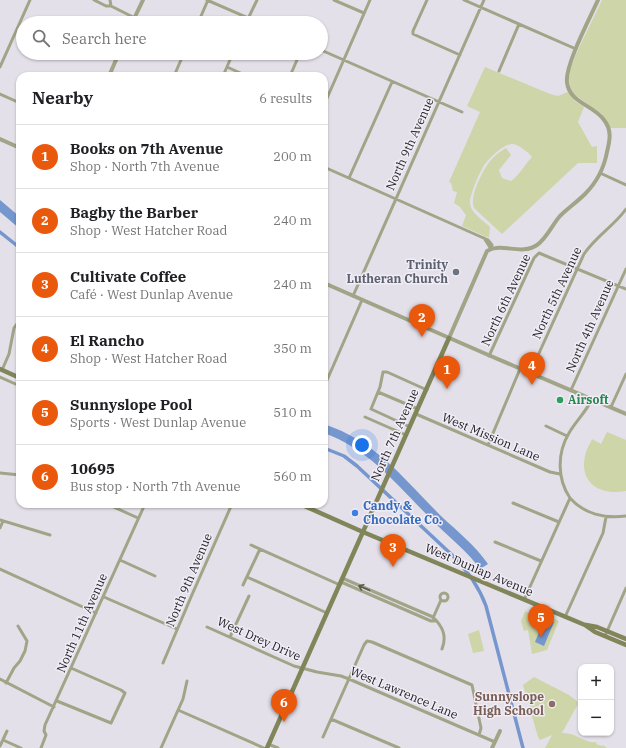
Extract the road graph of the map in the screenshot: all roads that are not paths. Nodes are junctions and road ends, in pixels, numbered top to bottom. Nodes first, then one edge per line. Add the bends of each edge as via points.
1 (30, 0) edge
2 (94, 0) edge
3 (110, 0) edge
4 (143, 0) edge
5 (207, 0) edge
6 (257, 0) edge
7 (334, 0) edge
8 (370, 0) edge
9 (427, 0) edge
10 (464, 0) edge
11 (484, 0) edge
12 (598, 0) edge
13 (111, 6) junction
14 (481, 8) junction
15 (364, 13) junction
16 (23, 16) edge
17 (131, 16) edge
18 (136, 16) edge
19 (201, 16) edge
20 (243, 16) edge
21 (249, 16) edge
22 (519, 24) junction
23 (16, 31) edge
24 (576, 49) junction
25 (328, 53) edge
26 (460, 55) junction
27 (116, 60) edge
28 (181, 60) edge
29 (230, 60) edge
30 (297, 60) edge
31 (344, 60) junction
32 (0, 67) edge
33 (227, 67) junction
34 (499, 71) dead end
35 (111, 72) edge
36 (176, 72) edge
37 (225, 72) edge
38 (238, 72) edge
39 (292, 72) edge
40 (392, 82) junction
41 (0, 94) edge
42 (328, 96) edge
43 (16, 101) edge
44 (439, 102) junction
45 (462, 112) dead end
46 (0, 139) edge
47 (16, 146) edge
48 (328, 169) edge
49 (599, 173) junction
50 (349, 178) junction
51 (626, 185) edge
52 (396, 199) junction
53 (626, 209) edge
54 (491, 249) junction
55 (577, 268) junction
56 (626, 269) edge
57 (328, 285) edge
58 (618, 286) junction
59 (626, 289) edge
60 (353, 296) junction
61 (362, 300) junction
62 (16, 325) edge
63 (449, 338) junction
64 (489, 356) junction
65 (1, 369) edge
66 (520, 369) junction
67 (530, 373) junction
68 (626, 374) edge
69 (16, 376) edge
70 (0, 377) edge
71 (328, 378) edge
72 (16, 384) edge
73 (427, 390) junction
74 (571, 390) junction
75 (378, 392) junction
76 (592, 399) junction
77 (611, 407) junction
78 (418, 409) junction
79 (416, 414) junction
80 (626, 414) edge
81 (365, 417) dead end
82 (546, 426) dead end
83 (410, 427) junction
84 (406, 435) junction
85 (568, 436) junction
86 (488, 445) junction
87 (0, 473) edge
88 (560, 474) junction
89 (16, 475) edge
90 (570, 498) junction
91 (513, 503) dead end
92 (116, 508) edge
93 (143, 508) edge
94 (230, 508) edge
95 (309, 508) edge
96 (626, 516) edge
97 (606, 517) junction
98 (138, 518) junction
99 (2, 520) edge
100 (558, 522) junction
101 (0, 528) edge
102 (363, 532) junction
103 (50, 534) dead end
104 (495, 542) dead end
105 (251, 545) dead end
106 (260, 549) junction
107 (120, 560) junction
108 (541, 561) junction
109 (0, 569) edge
110 (155, 576) dead end
111 (247, 577) junction
112 (341, 582) junction
113 (243, 585) dead end
114 (626, 588) edge
115 (249, 596) dead end
116 (104, 597) junction
117 (441, 600) dead end
118 (524, 600) junction
119 (405, 605) junction
120 (403, 609) junction
121 (96, 612) junction
122 (327, 613) junction
123 (564, 616) junction
124 (433, 617) junction
125 (432, 621) junction
126 (437, 622) junction
127 (585, 625) junction
128 (18, 626) dead end
129 (207, 627) dead end
130 (177, 629) junction
131 (607, 631) junction
132 (605, 636) junction
133 (230, 637) junction
134 (626, 639) edge
135 (626, 644) edge
136 (442, 649) dead end
137 (164, 663) dead end
138 (71, 668) junction
139 (303, 668) junction
140 (0, 679) edge
141 (349, 679) junction
142 (187, 681) dead end
143 (6, 683) junction
144 (57, 701) junction
145 (54, 707) junction
146 (178, 710) junction
147 (331, 719) junction
148 (7, 731) dead end
149 (500, 731) dead end
150 (479, 735) junction
151 (323, 737) dead end
152 (3, 740) junction
153 (495, 742) junction
154 (0, 746) edge
155 (266, 747) edge
156 (21, 748) edge
157 (36, 748) edge
158 (41, 748) edge
159 (161, 748) edge
160 (278, 748) edge
161 (399, 748) edge
162 (492, 748) edge

1 - 16 street
2 - 13 street
3 - 13 street
4 - 18 street
5 - 19 street
5 - 20 street
6 - 21 street
7 - 15 street
8 - 15 street
9 - 26 street via 413,34
10 - 14 street
11 - 14 street, North 9th Avenue
12 - 24 street
13 - 17 street
14 - 22 street
14 - 26 street, North 9th Avenue
15 - 31 street
22 - 24 street
22 - 34 street
23 - 32 street
24 - 49 street via 567,75 569,90 577,100 598,113 609,131 607,154
25 - 31 street
26 - 44 street, North 9th Avenue
27 - 35 street
28 - 36 street
29 - 33 street
30 - 39 street
31 - 40 street
31 - 42 street
33 - 37 street
33 - 38 street
40 - 44 street
40 - 50 street
41 - 43 street
44 - 45 street
44 - 52 street, North 9th Avenue
46 - 47 street
48 - 50 street
49 - 51 street
49 - 54 street via 592,186 559,217 537,244 519,250
50 - 52 street
52 - 54 street via 484,238
52 - 60 street, North 9th Avenue
53 - 55 street, North 5th Avenue via 594,241
54 - 63 street, North 7th Avenue via 484,256
55 - 58 street
55 - 64 street, North 6th Avenue via 539,253 534,258
55 - 67 street, North 5th Avenue
56 - 58 street, North 4th Avenue
57 - 60 street
58 - 59 street
58 - 74 street, North 4th Avenue
60 - 61 street
61 - 63 street
61 - 71 street
62 - 65 street via 9,354
63 - 64 street
63 - 73 main road, North 7th Avenue
64 - 66 street
65 - 69 main road
66 - 67 street
66 - 86 street
67 - 74 street
68 - 77 street
70 - 72 street
73 - 75 street via 383,372
73 - 78 main road, North 7th Avenue
74 - 76 street
75 - 78 street
75 - 83 street via 371,409
76 - 77 street
76 - 85 street
77 - 80 street
78 - 79 main road, North 7th Avenue
79 - 83 main road, North 7th Avenue
79 - 86 street, West Mission Lane
81 - 84 street
82 - 85 street
83 - 84 main road, North 7th Avenue
84 - 102 main road, North 7th Avenue
85 - 88 street via 561,456
86 - 88 street, West Mission Lane
87 - 89 street
88 - 90 street
90 - 97 street via 585,510
90 - 100 street
91 - 100 street
92 - 98 street
93 - 98 street, North 11th Avenue
94 - 130 street, North 9th Avenue
95 - 102 main road, West Dunlap Avenue
96 - 97 street
97 - 123 street via 603,533
98 - 107 street, North 11th Avenue
99 - 101 street
99 - 103 street
100 - 108 street
102 - 112 main road, North 7th Avenue
102 - 118 main road, West Dunlap Avenue
104 - 108 street
105 - 106 street
106 - 111 street
106 - 112 street
107 - 110 street
107 - 116 street, North 11th Avenue
108 - 118 street
109 - 121 street
111 - 113 street
111 - 122 street
119 -> 112 street
112 - 120 street
112 - 122 main road, North 7th Avenue
114 - 131 street
115 - 133 street
116 - 121 street, North 11th Avenue
116 - 130 street
117 - 124 street
118 - 123 main road, West Dunlap Avenue
119 - 120 street
119 - 124 street
120 - 125 street
121 - 138 street, North 11th Avenue
122 - 139 main road, North 7th Avenue
123 - 127 main road, West Dunlap Avenue
124 - 125 street
124 - 126 street
125 - 126 street
126 - 136 street via 445,638
127 - 131 main road, West Dunlap Avenue
127 - 132 main road, West Dunlap Avenue
128 - 143 street via 27,641 25,651
129 - 133 street, West Drey Drive
130 - 137 street, North 9th Avenue
131 - 132 street
131 - 134 main road, West Dunlap Avenue
132 - 135 main road, West Dunlap Avenue
133 - 139 street, West Drey Drive
138 - 144 street, North 11th Avenue
138 - 144 street via 125,692 124,697 111,723
139 - 141 street, West Lawrence Lane
139 - 155 main road, North 7th Avenue
140 - 143 street
141 - 147 street
141 - 150 street, West Lawrence Lane
141 - 150 street via 367,641 472,685 481,728
142 - 146 street
143 - 145 street
144 - 145 street, North 11th Avenue
145 - 158 street, North 11th Avenue via 45,725 46,735
146 - 155 street
146 - 159 street
147 - 151 street
147 - 161 street
148 - 152 street
149 - 153 street
150 - 153 street, West Lawrence Lane
152 - 154 street
152 - 156 street
153 - 162 street
155 - 160 street
157 - 158 street

